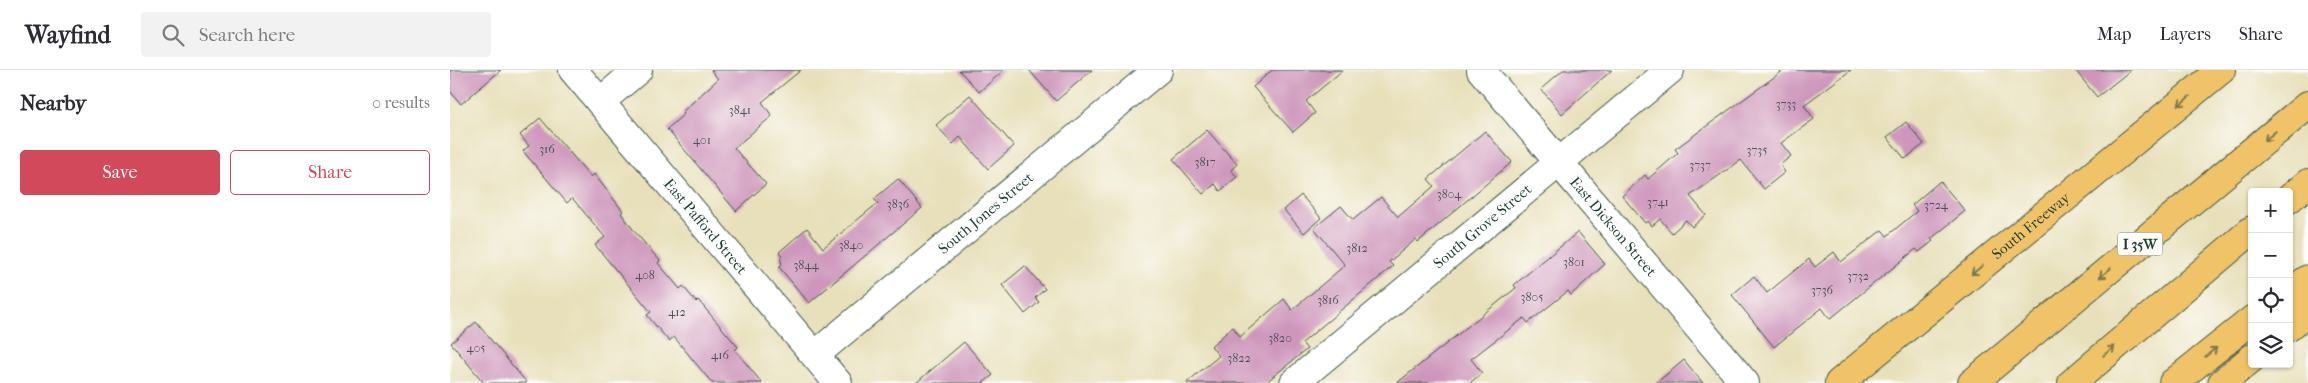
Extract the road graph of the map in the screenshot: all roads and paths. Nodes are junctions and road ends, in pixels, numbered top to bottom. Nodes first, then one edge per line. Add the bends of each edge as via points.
1 (573, 70) edge
2 (638, 70) edge
3 (1158, 70) edge
4 (1480, 70) edge
5 (1670, 70) edge
6 (2221, 70) edge
7 (600, 102) junction
8 (2308, 105) edge
9 (1558, 163) junction
10 (2308, 184) edge
11 (2293, 196) edge
12 (2248, 233) edge
13 (2308, 279) edge
14 (2293, 290) edge
15 (2308, 310) edge
16 (2248, 323) edge
17 (2293, 323) edge
18 (815, 355) junction
19 (2248, 361) edge
20 (838, 383) edge
21 (1294, 383) edge
22 (1745, 383) edge
23 (1839, 383) edge
24 (1972, 383) edge
25 (2072, 383) edge
26 (2173, 383) edge
27 (2222, 383) edge

1 - 7 street, East Pafford Street
2 - 7 street
3 - 18 street, South Jones Street
4 - 9 street, East Dickson Street
5 - 9 street, South Grove Street
6 -> 23 main road, South Freeway
7 - 18 street, East Pafford Street
8 -> 24 main road, I 35W
9 - 21 street, South Grove Street
9 - 22 street, East Dickson Street
10 - 11 main road
25 -> 12 main road
13 - 14 main road
15 - 17 main road
26 -> 16 main road
18 - 20 street, East Pafford Street
19 - 27 main road

